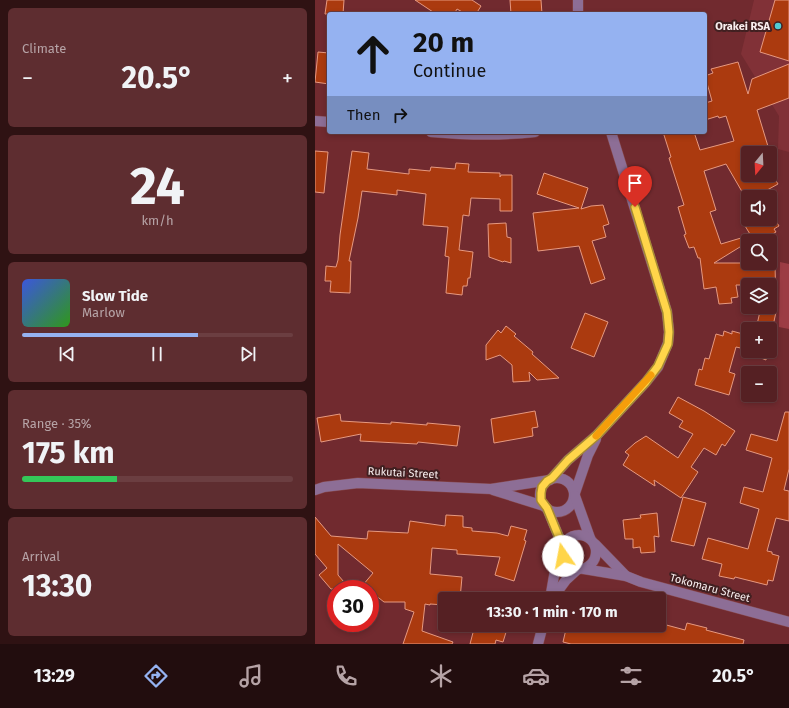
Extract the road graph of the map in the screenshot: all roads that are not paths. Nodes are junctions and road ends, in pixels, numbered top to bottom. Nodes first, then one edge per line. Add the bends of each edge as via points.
1 (578, 0) edge
2 (578, 12) edge
3 (315, 121) edge
4 (327, 122) edge
5 (454, 134) edge
6 (514, 134) edge
7 (612, 134) edge
8 (597, 435) junction
9 (551, 479) junction
10 (491, 489) junction
11 (315, 490) edge
12 (575, 494) junction
13 (546, 507) junction
14 (592, 541) junction
15 (563, 550) junction
16 (581, 569) junction
17 (626, 576) junction
18 (552, 592) edge
19 (557, 592) edge
20 (789, 622) edge
21 (541, 632) edge
22 (538, 644) edge

1 - 2 street
3 - 4 street
5 - 6 street
7 - 8 street via 667,312 669,332 668,344 658,366
8 - 9 street
8 - 12 street
9 - 10 street, Rukutai Street
9 - 12 street via 565,480 571,484
9 - 13 street via 541,490 541,500
10 - 11 street, Rukutai Street via 358,483
10 - 13 street, Rukutai Street
12 - 13 street via 573,502 566,510 556,512
12 - 14 street
13 - 15 street
14 - 15 street via 584,535 574,535 566,541
14 - 16 street via 597,550 595,559 592,564
14 - 17 street, Tokomaru Street
15 - 16 street via 567,564
15 - 18 street via 555,570
16 - 17 street, Tokomaru Street
16 - 19 street via 566,580
17 - 20 street, Tokomaru Street
21 - 22 street

